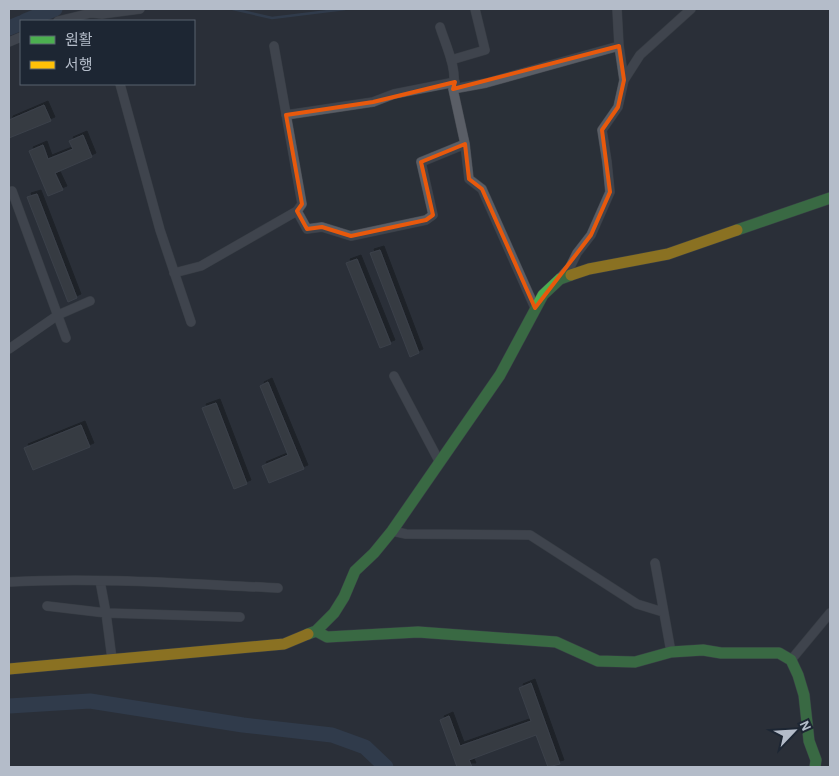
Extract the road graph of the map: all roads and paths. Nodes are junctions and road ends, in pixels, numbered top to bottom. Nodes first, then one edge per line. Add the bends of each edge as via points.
1 (140, 9) edge
2 (475, 9) edge
3 (617, 9) edge
4 (691, 9) edge
5 (103, 17) edge
6 (62, 20) edge
7 (440, 27) dead end
8 (274, 46) dead end
9 (618, 46) junction
10 (451, 60) junction
11 (624, 80) junction
12 (120, 85) edge
13 (454, 85) junction
14 (286, 114) junction
15 (465, 144) junction
16 (9, 192) edge
17 (830, 198) edge
18 (297, 212) junction
19 (174, 273) junction
20 (560, 280) junction
21 (90, 301) dead end
22 (535, 308) junction
23 (58, 315) junction
24 (191, 322) dead end
25 (66, 338) dead end
26 (9, 349) edge
27 (394, 376) dead end
28 (439, 461) junction
29 (392, 531) junction
30 (656, 563) dead end
31 (100, 581) junction
32 (9, 582) edge
33 (278, 588) dead end
34 (47, 606) dead end
35 (663, 612) junction
36 (106, 613) junction
37 (830, 613) edge
38 (240, 617) dead end
39 (316, 631) junction
40 (671, 652) junction
41 (112, 659) junction
42 (791, 660) junction
43 (9, 669) edge
44 (815, 767) edge

1 - 5 street
2 - 10 street via 485,50
3 - 9 street
4 - 11 street via 640,55
5 - 6 street via 91,13
7 - 10 street
8 - 14 street
9 - 11 street
9 - 13 street via 486,83
10 - 13 street
11 - 20 street via 618,106 602,130 610,192 591,235
12 - 19 street
13 - 14 street via 394,94 373,102
13 - 15 street
14 - 18 street via 302,204
15 - 18 street via 421,162 433,215 426,220 351,236 322,227 307,230
15 - 22 street via 469,179 482,189
16 - 23 street via 12,191
17 - 20 main road via 668,254 589,269
18 - 19 street via 201,266
19 - 24 street
20 - 22 main road via 543,295
21 - 23 street
22 - 28 main road via 500,376
23 - 25 street
23 - 26 street
27 - 28 street
28 - 29 main road
29 - 35 street via 406,534 530,535 637,604
29 - 39 main road via 355,571 334,613
30 - 35 street
31 - 32 street
31 - 33 street
31 - 36 street
34 - 36 street
35 - 40 street
36 - 38 street
36 - 41 street
37 - 42 street
39 - 40 main road via 328,637 418,632 556,642 598,661 635,662
39 - 41 main road via 284,644
40 - 42 main road via 780,653
41 - 43 main road
42 - 44 main road via 804,695

